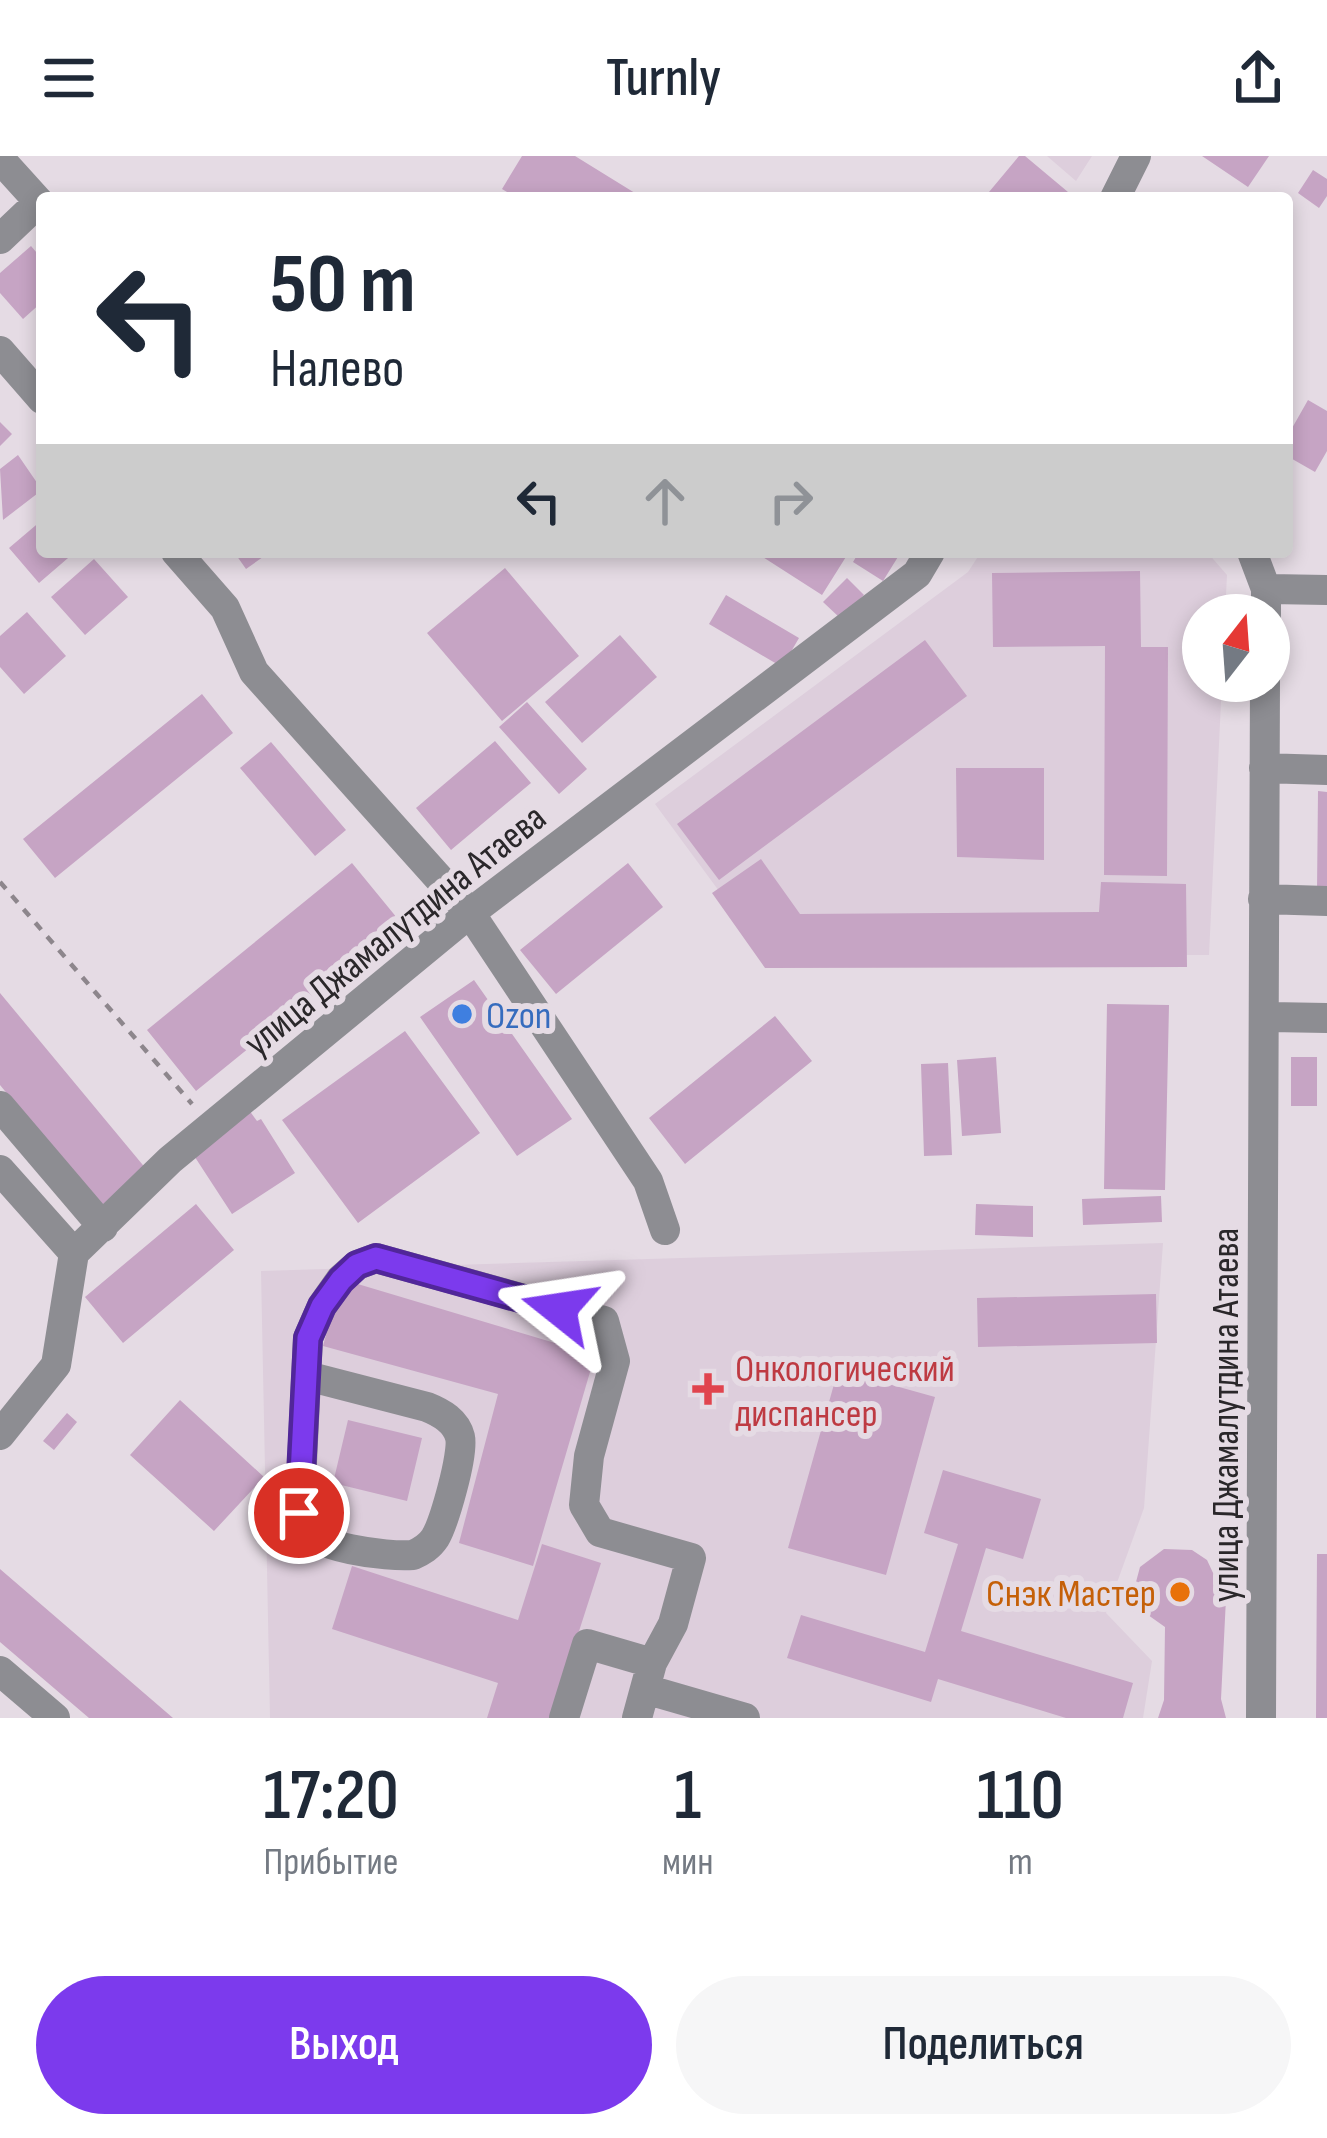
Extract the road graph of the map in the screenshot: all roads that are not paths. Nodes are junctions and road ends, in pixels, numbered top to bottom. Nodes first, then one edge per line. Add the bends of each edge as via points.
1 (1136, 156) edge
2 (0, 159) edge
3 (1118, 192) edge
4 (36, 199) edge
5 (36, 205) edge
6 (0, 239) edge
7 (0, 351) edge
8 (36, 392) edge
9 (181, 558) edge
10 (926, 558) edge
11 (1254, 558) edge
12 (1327, 590) edge
13 (1264, 594) edge
14 (1290, 597) edge
15 (1265, 702) edge
16 (1264, 768) junction
17 (1327, 770) edge
18 (1263, 899) junction
19 (1327, 901) edge
20 (470, 913) junction
21 (1265, 1017) junction
22 (1327, 1018) edge
23 (0, 1106) edge
24 (0, 1170) edge
25 (103, 1227) junction
26 (665, 1230) dead end
27 (74, 1253) junction
28 (308, 1376) junction
29 (0, 1435) edge
30 (0, 1671) edge
31 (644, 1690) edge
32 (55, 1718) edge
33 (564, 1718) edge
34 (745, 1718) edge
35 (1261, 1718) edge

1 - 3 street
2 - 4 street
5 - 6 street
7 - 8 street
9 - 20 street via 225,608 254,672
10 - 20 street, улица Джамалутдина Атаева via 917,574
11 - 13 street
12 - 14 street
15 - 16 street, улица Джамалутдина Атаева
16 - 17 street
16 - 18 street, улица Джамалутдина Атаева
18 - 19 street
18 - 21 street, улица Джамалутдина Атаева
20 - 25 street, улица Джамалутдина Атаева via 170,1160
20 - 26 street via 648,1181
21 - 22 street
21 - 35 street, улица Джамалутдина Атаева
23 - 25 street
24 - 27 street
25 - 27 street, улица Джамалутдина Атаева
27 - 29 street via 56,1365
28 - 28 street via 301,1531 326,1544 399,1556 425,1550 440,1526 462,1445 458,1431 427,1407
28 - 31 street via 308,1338 322,1306 341,1280 376,1258 604,1322 615,1361 584,1505 600,1532 692,1558
30 - 32 street
31 - 33 street via 587,1644
31 - 34 street

